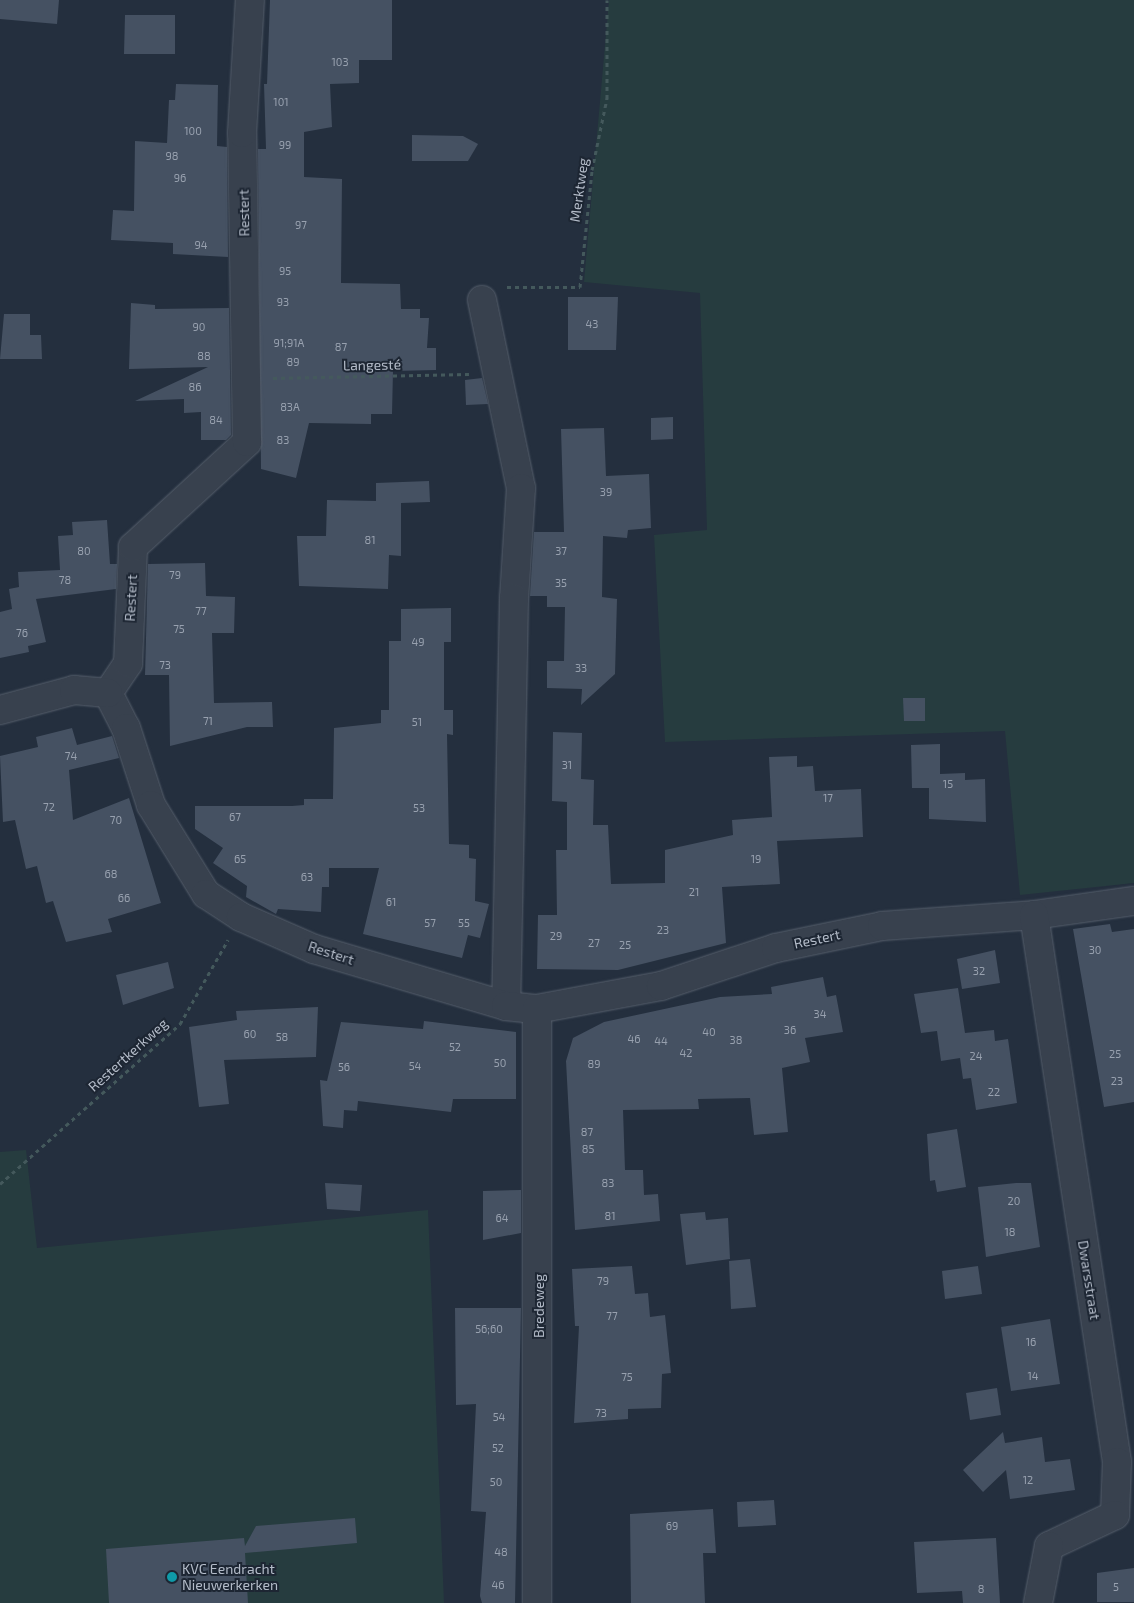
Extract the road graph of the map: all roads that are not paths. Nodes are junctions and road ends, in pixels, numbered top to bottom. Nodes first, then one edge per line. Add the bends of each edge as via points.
1 (250, 0) edge
2 (492, 293) road end
3 (108, 693) junction
4 (0, 710) edge
5 (1134, 901) edge
6 (1034, 915) junction
7 (506, 1006) junction
8 (537, 1009) junction
9 (537, 1603) edge
10 (1038, 1603) edge

1 - 3 street, Restert via 242,132 247,442 134,547 128,663
2 - 7 street via 497,373 521,488 514,598
3 - 4 street via 74,690
3 - 7 street, Restert via 126,728 151,805 206,894 241,917 314,949
5 - 6 street, Restert
6 - 8 street, Restert via 882,926 776,948 661,986
6 - 10 street, Dwarsstraat via 1117,1462 1115,1515 1049,1546
7 - 8 street, Restert
8 - 9 street, Bredeweg

